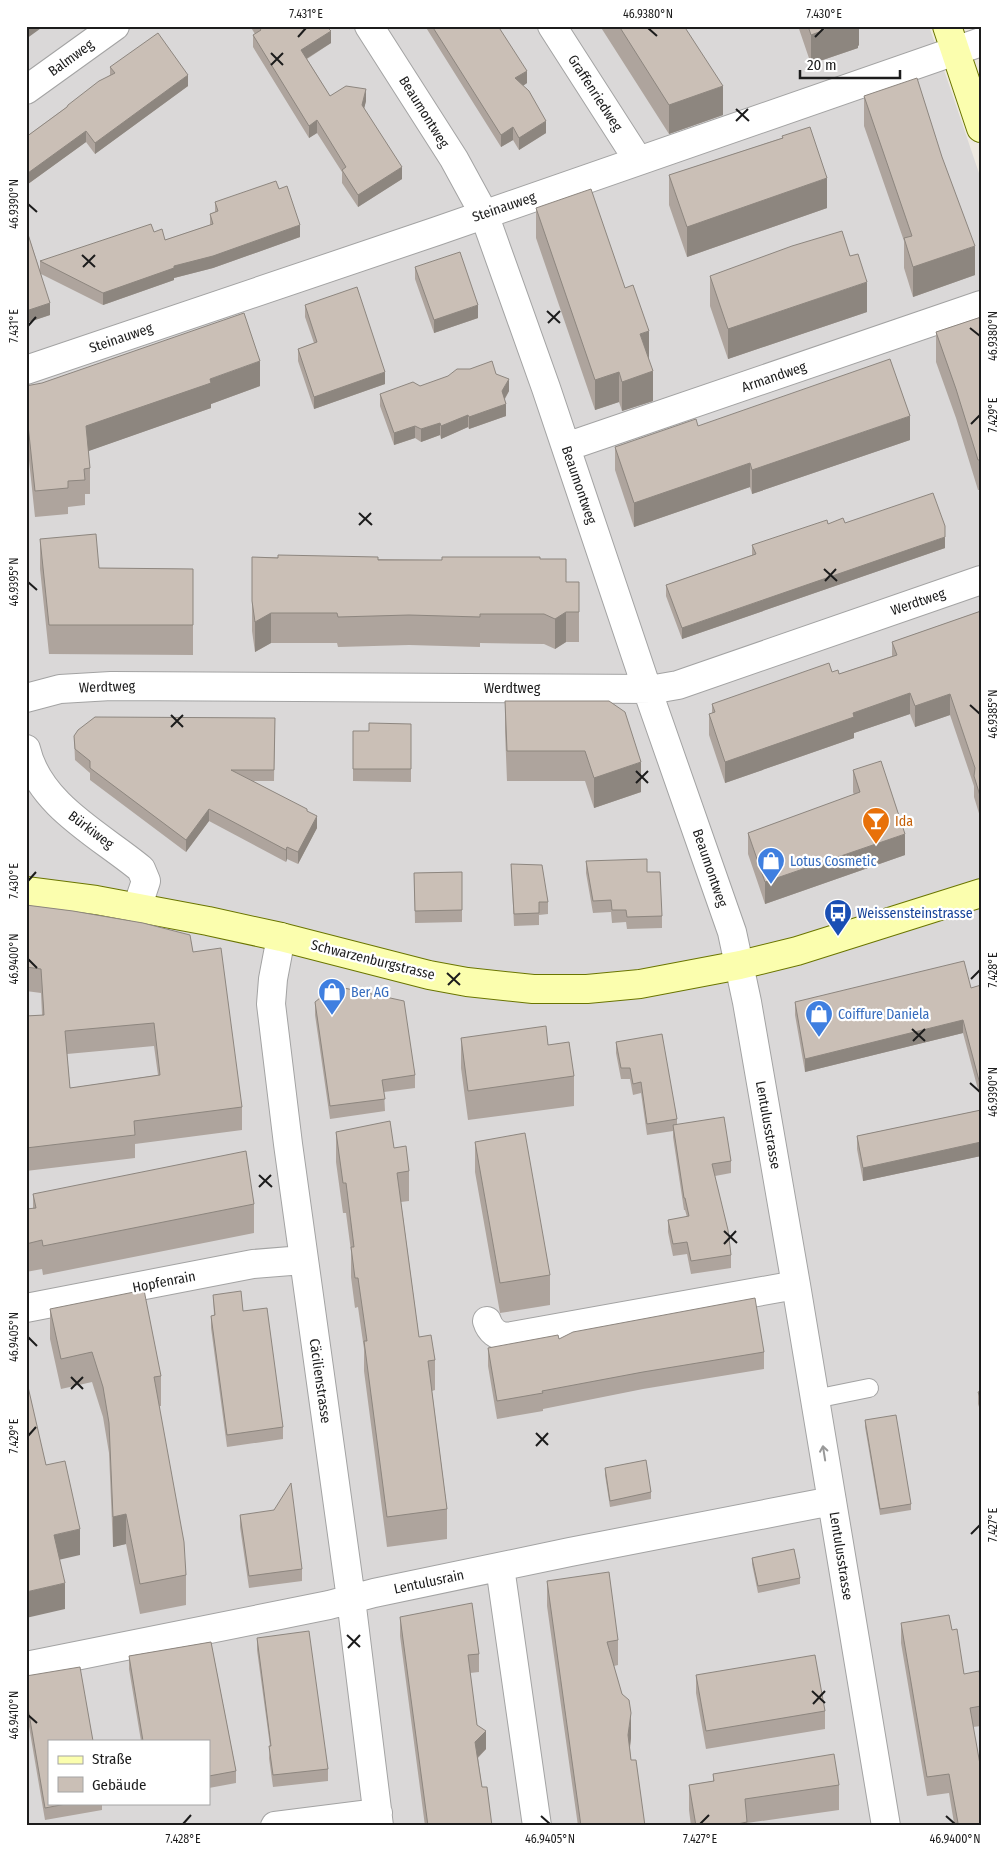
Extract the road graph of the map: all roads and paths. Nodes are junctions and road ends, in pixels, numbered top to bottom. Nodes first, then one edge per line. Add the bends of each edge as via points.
1 (115, 26) edge
2 (369, 26) edge
3 (552, 26) edge
4 (951, 38) edge
5 (981, 42) edge
6 (26, 90) edge
7 (981, 128) edge
8 (638, 160) junction
9 (484, 214) junction
10 (981, 305) edge
11 (26, 370) edge
12 (566, 447) junction
13 (981, 580) edge
14 (648, 689) junction
15 (26, 698) edge
16 (26, 748) edge
17 (26, 891) edge
18 (981, 893) edge
19 (137, 908) junction
20 (281, 937) junction
21 (740, 965) junction
22 (303, 1260) junction
23 (796, 1285) junction
24 (26, 1308) edge
25 (487, 1321) dead end
26 (869, 1388) dead end
27 (815, 1399) junction
28 (832, 1501) junction
29 (500, 1567) junction
30 (351, 1599) junction
31 (26, 1666) edge
32 (378, 1819) edge
33 (275, 1826) edge
34 (537, 1826) edge
35 (886, 1826) edge

1 - 6 street, Balmweg
2 - 9 street, Beaumontweg via 454,159
3 - 8 street, Graffenriedweg
4 - 5 street, Steinauweg
4 - 7 main road
4 - 8 street, Steinauweg
8 - 9 street, Steinauweg
9 - 11 street, Steinauweg
9 - 12 street, Beaumontweg
10 - 12 street, Armandweg
12 - 14 street, Beaumontweg
13 - 14 street, Werdtweg via 678,685
14 - 15 street, Werdtweg via 111,686 60,689
14 - 21 street, Beaumontweg via 732,932
16 - 19 street, Bürkiweg via 36,776 54,799 141,869 146,881
17 - 19 main road, Schwarzenburgstrasse
18 - 21 main road, Schwarzenburgstrasse via 797,951
19 - 20 main road, Schwarzenburgstrasse
20 - 21 main road, Schwarzenburgstrasse via 429,975 533,989 587,989 632,984
20 - 22 street, Cäcilienstrasse via 271,1004
21 - 23 street, Lentulusstrasse
22 - 24 street, Hopfenrain via 253,1264
22 - 30 street, Cäcilienstrasse
23 - 25 street via 507,1336 495,1333
23 - 27 street, Lentulusstrasse
26 - 27 lane
28 -> 27 street, Lentulusstrasse
28 - 29 street, Lentulusrain
28 - 35 street, Lentulusstrasse
29 - 30 street, Lentulusrain
29 - 34 street
30 - 31 street, Lentulusrain
30 - 32 street, Cäcilienstrasse
32 - 33 street

